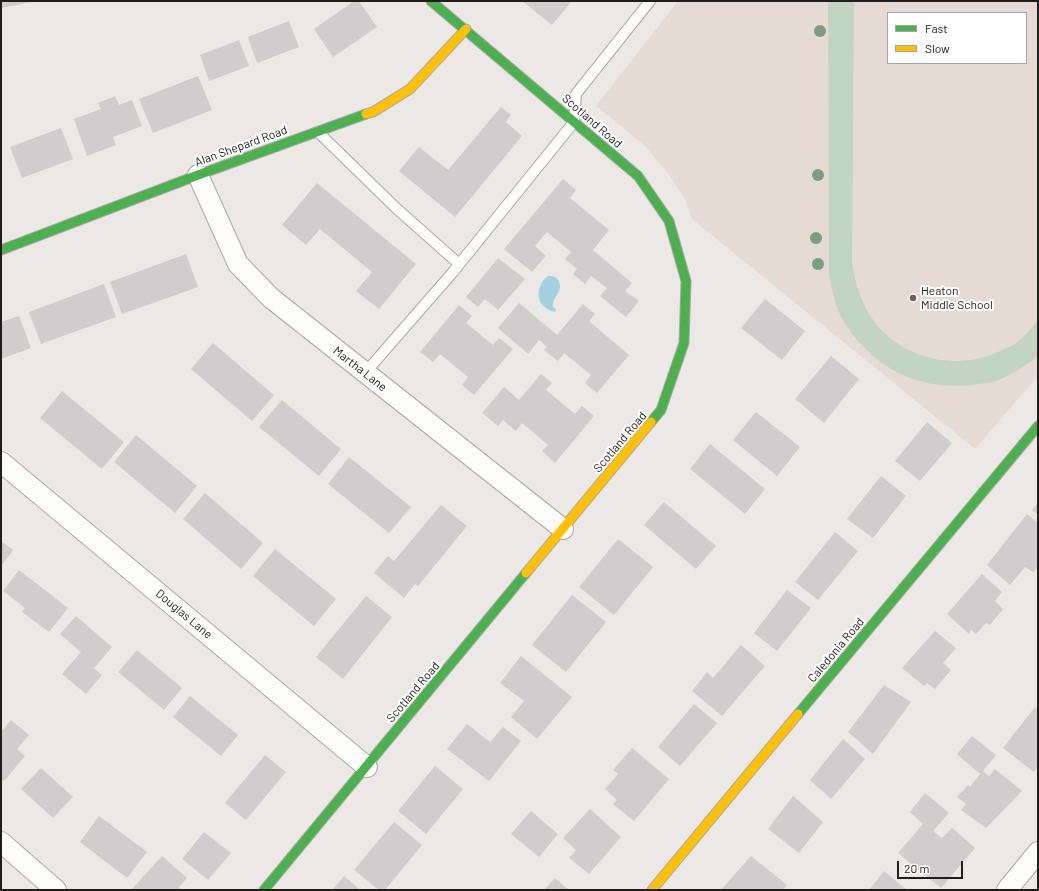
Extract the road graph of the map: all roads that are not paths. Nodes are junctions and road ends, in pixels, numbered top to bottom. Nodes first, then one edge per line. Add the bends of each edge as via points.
1 (431, 1) edge
2 (650, 1) edge
3 (466, 29) junction
4 (574, 122) junction
5 (318, 132) junction
6 (198, 175) junction
7 (1, 250) edge
8 (459, 264) junction
9 (365, 373) junction
10 (1038, 426) edge
11 (1, 462) edge
12 (563, 529) junction
13 (367, 767) junction
14 (1, 842) edge
15 (1038, 852) edge
16 (56, 890) edge
17 (264, 890) edge
18 (652, 890) edge
19 (1007, 890) edge

1 - 3 street, Scotland Road
2 - 4 lane via 576,94
3 - 4 street, Scotland Road
3 - 5 street, Alan Shepard Road via 410,89 373,112
4 - 8 lane
4 - 12 street, Scotland Road via 638,176 669,221 686,281 684,343 661,410
5 - 6 street, Alan Shepard Road
5 - 8 lane via 396,208
6 - 7 street, Alan Shepard Road
6 - 9 street, Martha Lane via 238,264 271,298
8 - 9 lane
9 - 12 street, Martha Lane
10 - 18 street, Caledonia Road
11 - 13 street, Douglas Lane
12 - 13 street, Scotland Road
13 - 17 street, Scotland Road
14 - 16 street
15 - 19 street

